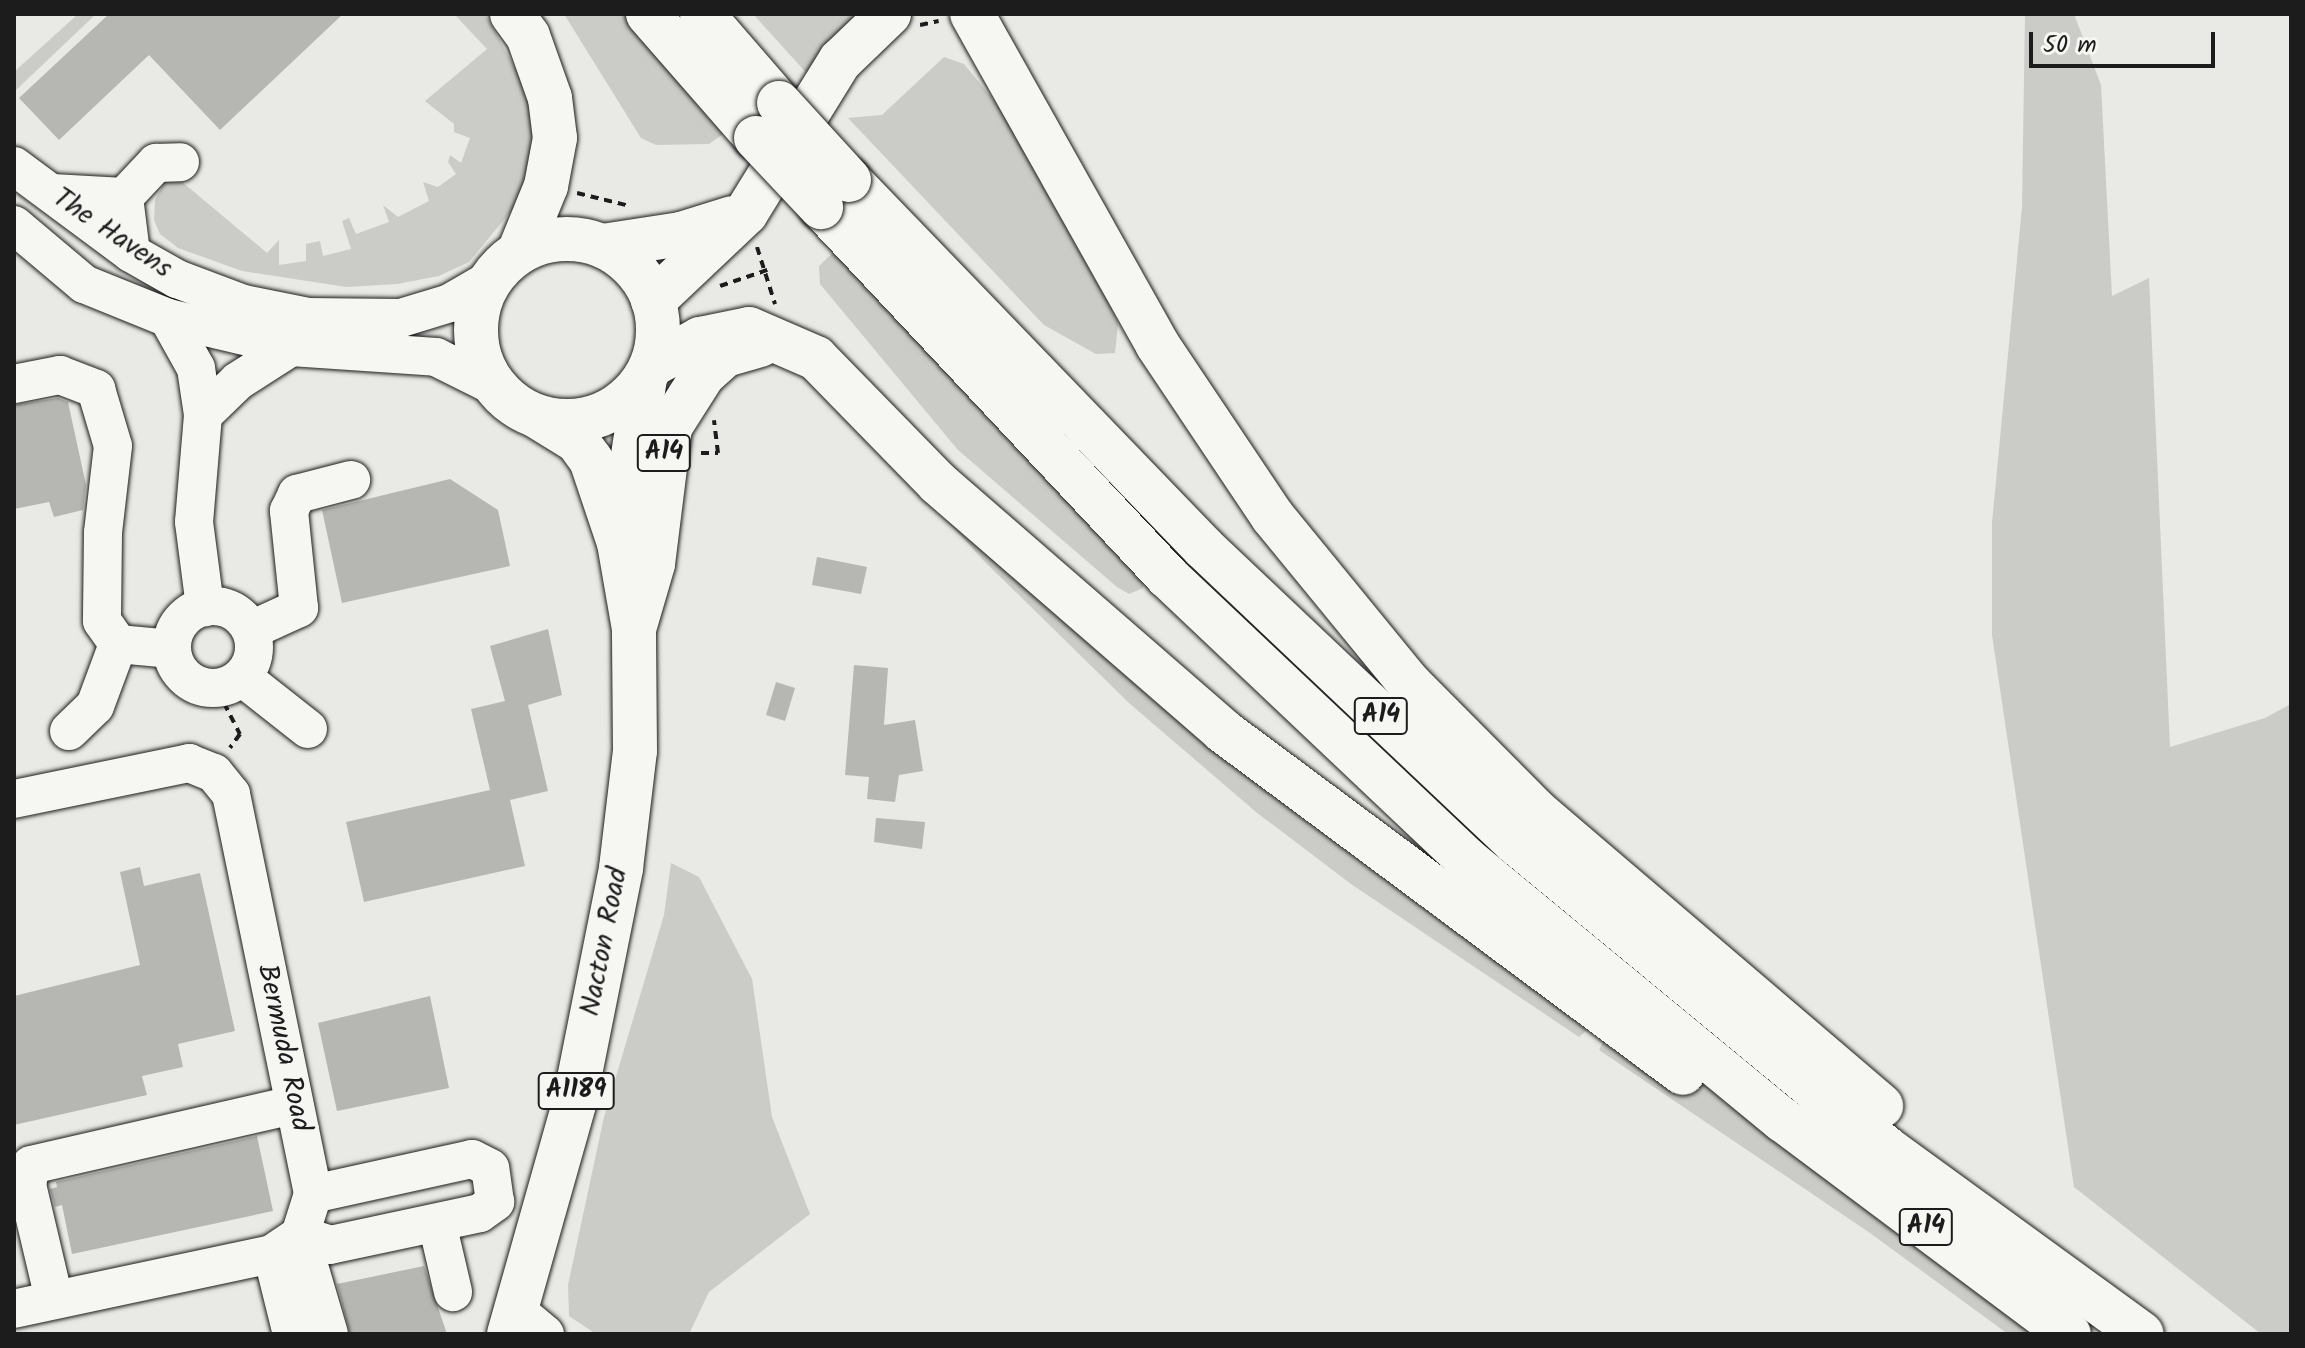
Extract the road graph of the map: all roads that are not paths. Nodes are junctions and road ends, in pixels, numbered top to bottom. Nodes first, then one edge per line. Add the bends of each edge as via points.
1 (512, 14) edge
2 (648, 14) edge
3 (702, 14) edge
4 (855, 14) edge
5 (889, 14) edge
6 (972, 14) edge
7 (840, 61) junction
8 (767, 120) junction
9 (180, 162) dead end
10 (14, 166) edge
11 (52, 193) junction
12 (835, 194) junction
13 (124, 197) junction
14 (746, 213) junction
15 (16, 230) edge
16 (603, 246) junction
17 (131, 253) junction
18 (505, 265) junction
19 (653, 301) junction
20 (168, 318) junction
21 (784, 342) junction
22 (291, 347) junction
23 (648, 372) junction
24 (14, 384) edge
25 (494, 386) junction
26 (203, 415) junction
27 (538, 417) junction
28 (351, 480) dead end
29 (619, 543) junction
30 (205, 607) junction
31 (634, 629) junction
32 (251, 630) junction
33 (118, 644) junction
34 (172, 649) junction
35 (229, 683) junction
36 (308, 729) dead end
37 (69, 731) dead end
38 (14, 799) edge
39 (294, 1105) junction
40 (1783, 1120) junction
41 (313, 1194) junction
42 (1959, 1199) junction
43 (437, 1223) junction
44 (286, 1245) junction
45 (453, 1292) dead end
46 (54, 1299) junction
47 (14, 1309) edge
48 (523, 1326) edge
49 (292, 1334) edge
50 (329, 1334) edge
51 (2069, 1334) edge
52 (2142, 1334) edge

1 - 18 main road via 528,36 550,98 555,138 546,186
2 - 8 main road, A14
3 - 8 main road, A14
4 - 7 main road
5 - 7 main road
6 - 42 main road, A14 via 1157,344 1273,517 1408,682 1536,811 1903,1125
7 - 14 main road
8 - 12 main road, A14, bridge
9 - 13 street via 156,163
10 - 11 street, The Havens
11 - 13 street
11 - 17 street, The Havens
12 - 40 main road, A14 via 1167,576 1466,859
12 - 42 main road, A14 via 1515,842 1890,1151
13 - 17 street
14 - 16 main road via 708,227
14 - 19 main road
15 - 20 street, The Havens via 84,284
16 - 18 main road via 567,239
16 - 19 main road via 637,272
17 - 18 street, The Havens via 177,279 230,299 308,317 401,318 450,303
18 - 25 main road via 481,299 475,331 482,364
19 - 23 main road via 658,325
20 - 22 street, The Havens
20 - 26 street via 196,368
21 - 23 main road, A14 via 749,329 723,331
21 - 31 main road, A14 via 725,355 684,399 664,454 653,564
21 - 40 main road, A14 via 816,358 938,483 1223,731 1685,1074
22 - 25 street, The Havens via 436,357
22 - 26 street via 238,381
23 - 27 main road via 624,402 597,417 567,422
23 - 29 main road, Nacton Road / A1189
24 - 33 street via 60,375 96,389 113,446 103,533 102,621
25 - 27 main road via 512,404
26 - 30 street via 194,522
27 - 29 main road, Nacton Road / A1189 via 577,441 591,460
28 - 32 street via 297,494 289,511 301,588 299,608
29 - 31 main road, Nacton Road / A1189
30 - 32 street via 232,610
30 - 34 street via 184,618
31 - 48 main road, Nacton Road / A1189 via 635,751 621,868
32 - 35 street via 254,655
33 - 34 street
33 - 37 street via 95,706
34 - 35 street via 191,683
35 - 36 street
38 - 39 street, Bermuda Road via 189,763 214,773 231,794
39 - 41 street, Bermuda Road
39 - 46 street via 31,1165 27,1185
40 - 51 main road, A14
41 - 43 street via 472,1159 484,1162 494,1178 492,1207
41 - 44 street, Bermuda Road
42 - 52 main road, A14
43 - 44 street via 330,1245
43 - 45 street
44 - 46 street
44 - 49 street
44 - 50 street
46 - 47 street

